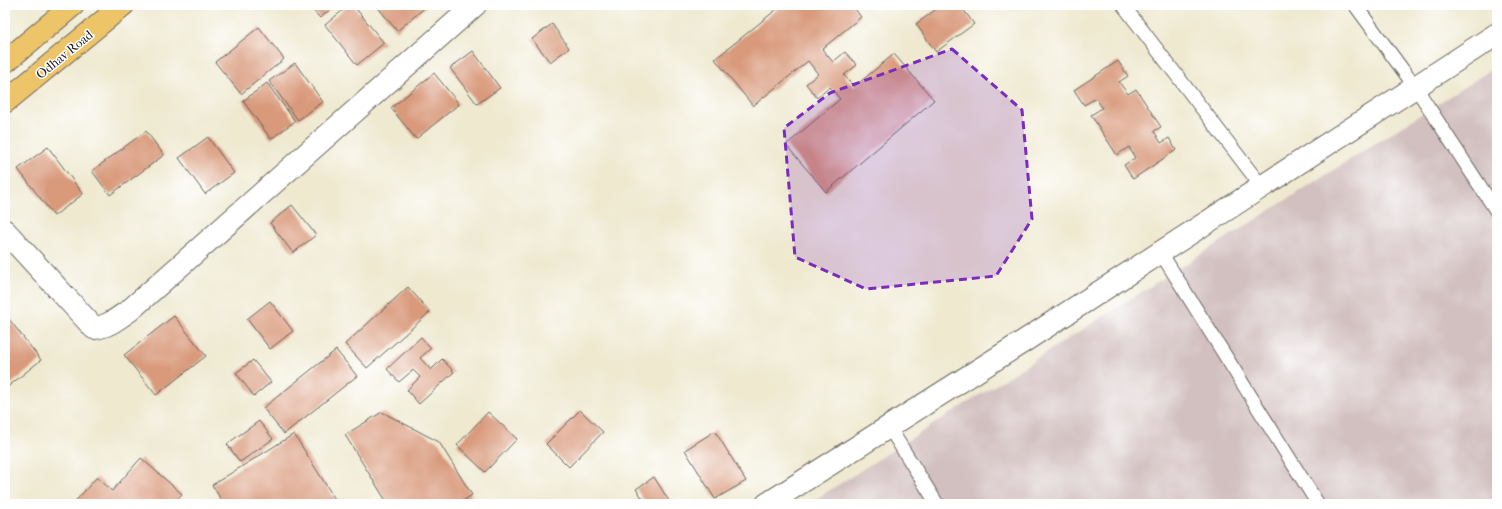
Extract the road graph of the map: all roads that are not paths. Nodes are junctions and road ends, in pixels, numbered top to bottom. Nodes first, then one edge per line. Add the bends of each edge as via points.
1 (73, 5) edge
2 (123, 5) edge
3 (475, 5) edge
4 (1123, 5) edge
5 (1355, 5) edge
6 (1497, 34) edge
7 (5, 62) edge
8 (1416, 88) junction
9 (5, 102) edge
10 (1262, 187) junction
11 (1497, 212) edge
12 (5, 231) edge
13 (1161, 253) junction
14 (889, 427) junction
15 (767, 504) edge
16 (937, 504) edge
17 (1318, 504) edge

1 - 7 main road
2 - 9 main road, Odhav Road
3 - 12 street via 130,310 110,324 94,328
4 - 10 lane
5 - 8 lane
6 - 8 street
8 - 10 street
8 - 11 lane
10 - 13 street
13 - 14 street
13 - 17 lane
14 - 15 street
14 - 16 lane

